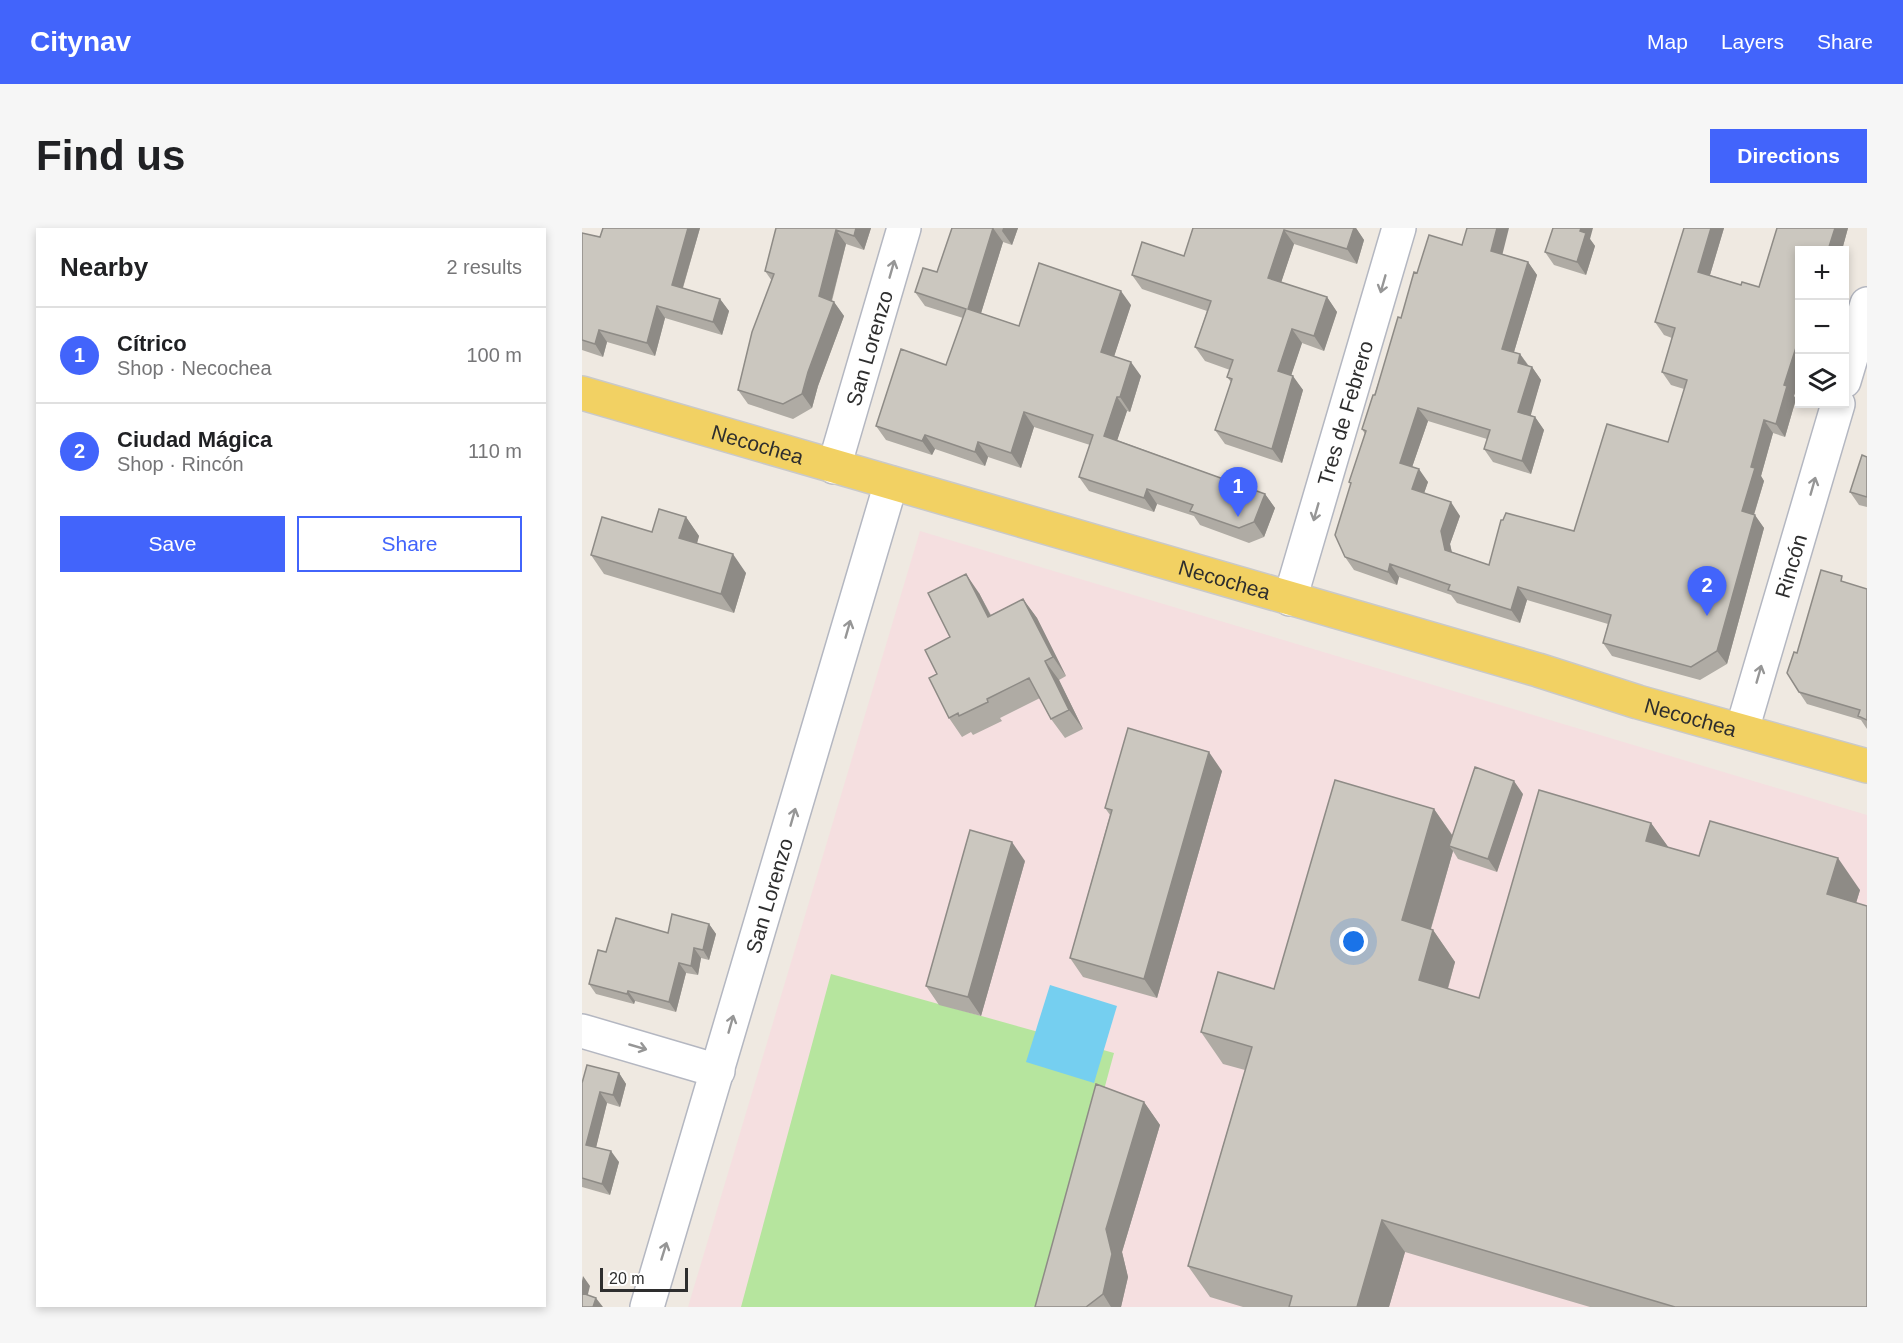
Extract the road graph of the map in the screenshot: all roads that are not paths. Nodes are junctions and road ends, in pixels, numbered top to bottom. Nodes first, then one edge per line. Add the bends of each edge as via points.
1 (904, 228) edge
2 (1399, 228) edge
3 (1867, 304) edge
4 (1849, 367) edge
5 (582, 393) edge
6 (1837, 408) edge
7 (834, 467) junction
8 (891, 483) junction
9 (1290, 599) junction
10 (1742, 730) junction
11 (1867, 766) edge
12 (582, 1031) edge
13 (717, 1071) junction
14 (647, 1307) edge

7 -> 1 street, San Lorenzo
2 -> 9 street, Tres de Febrero
3 - 4 street
5 - 7 main road, Necochea
10 -> 6 street, Rincón
7 - 8 main road, Necochea
8 - 9 main road, Necochea
13 -> 8 street, San Lorenzo
9 - 10 main road, Necochea
10 - 11 main road, Necochea
12 -> 13 street
14 -> 13 street, San Lorenzo

